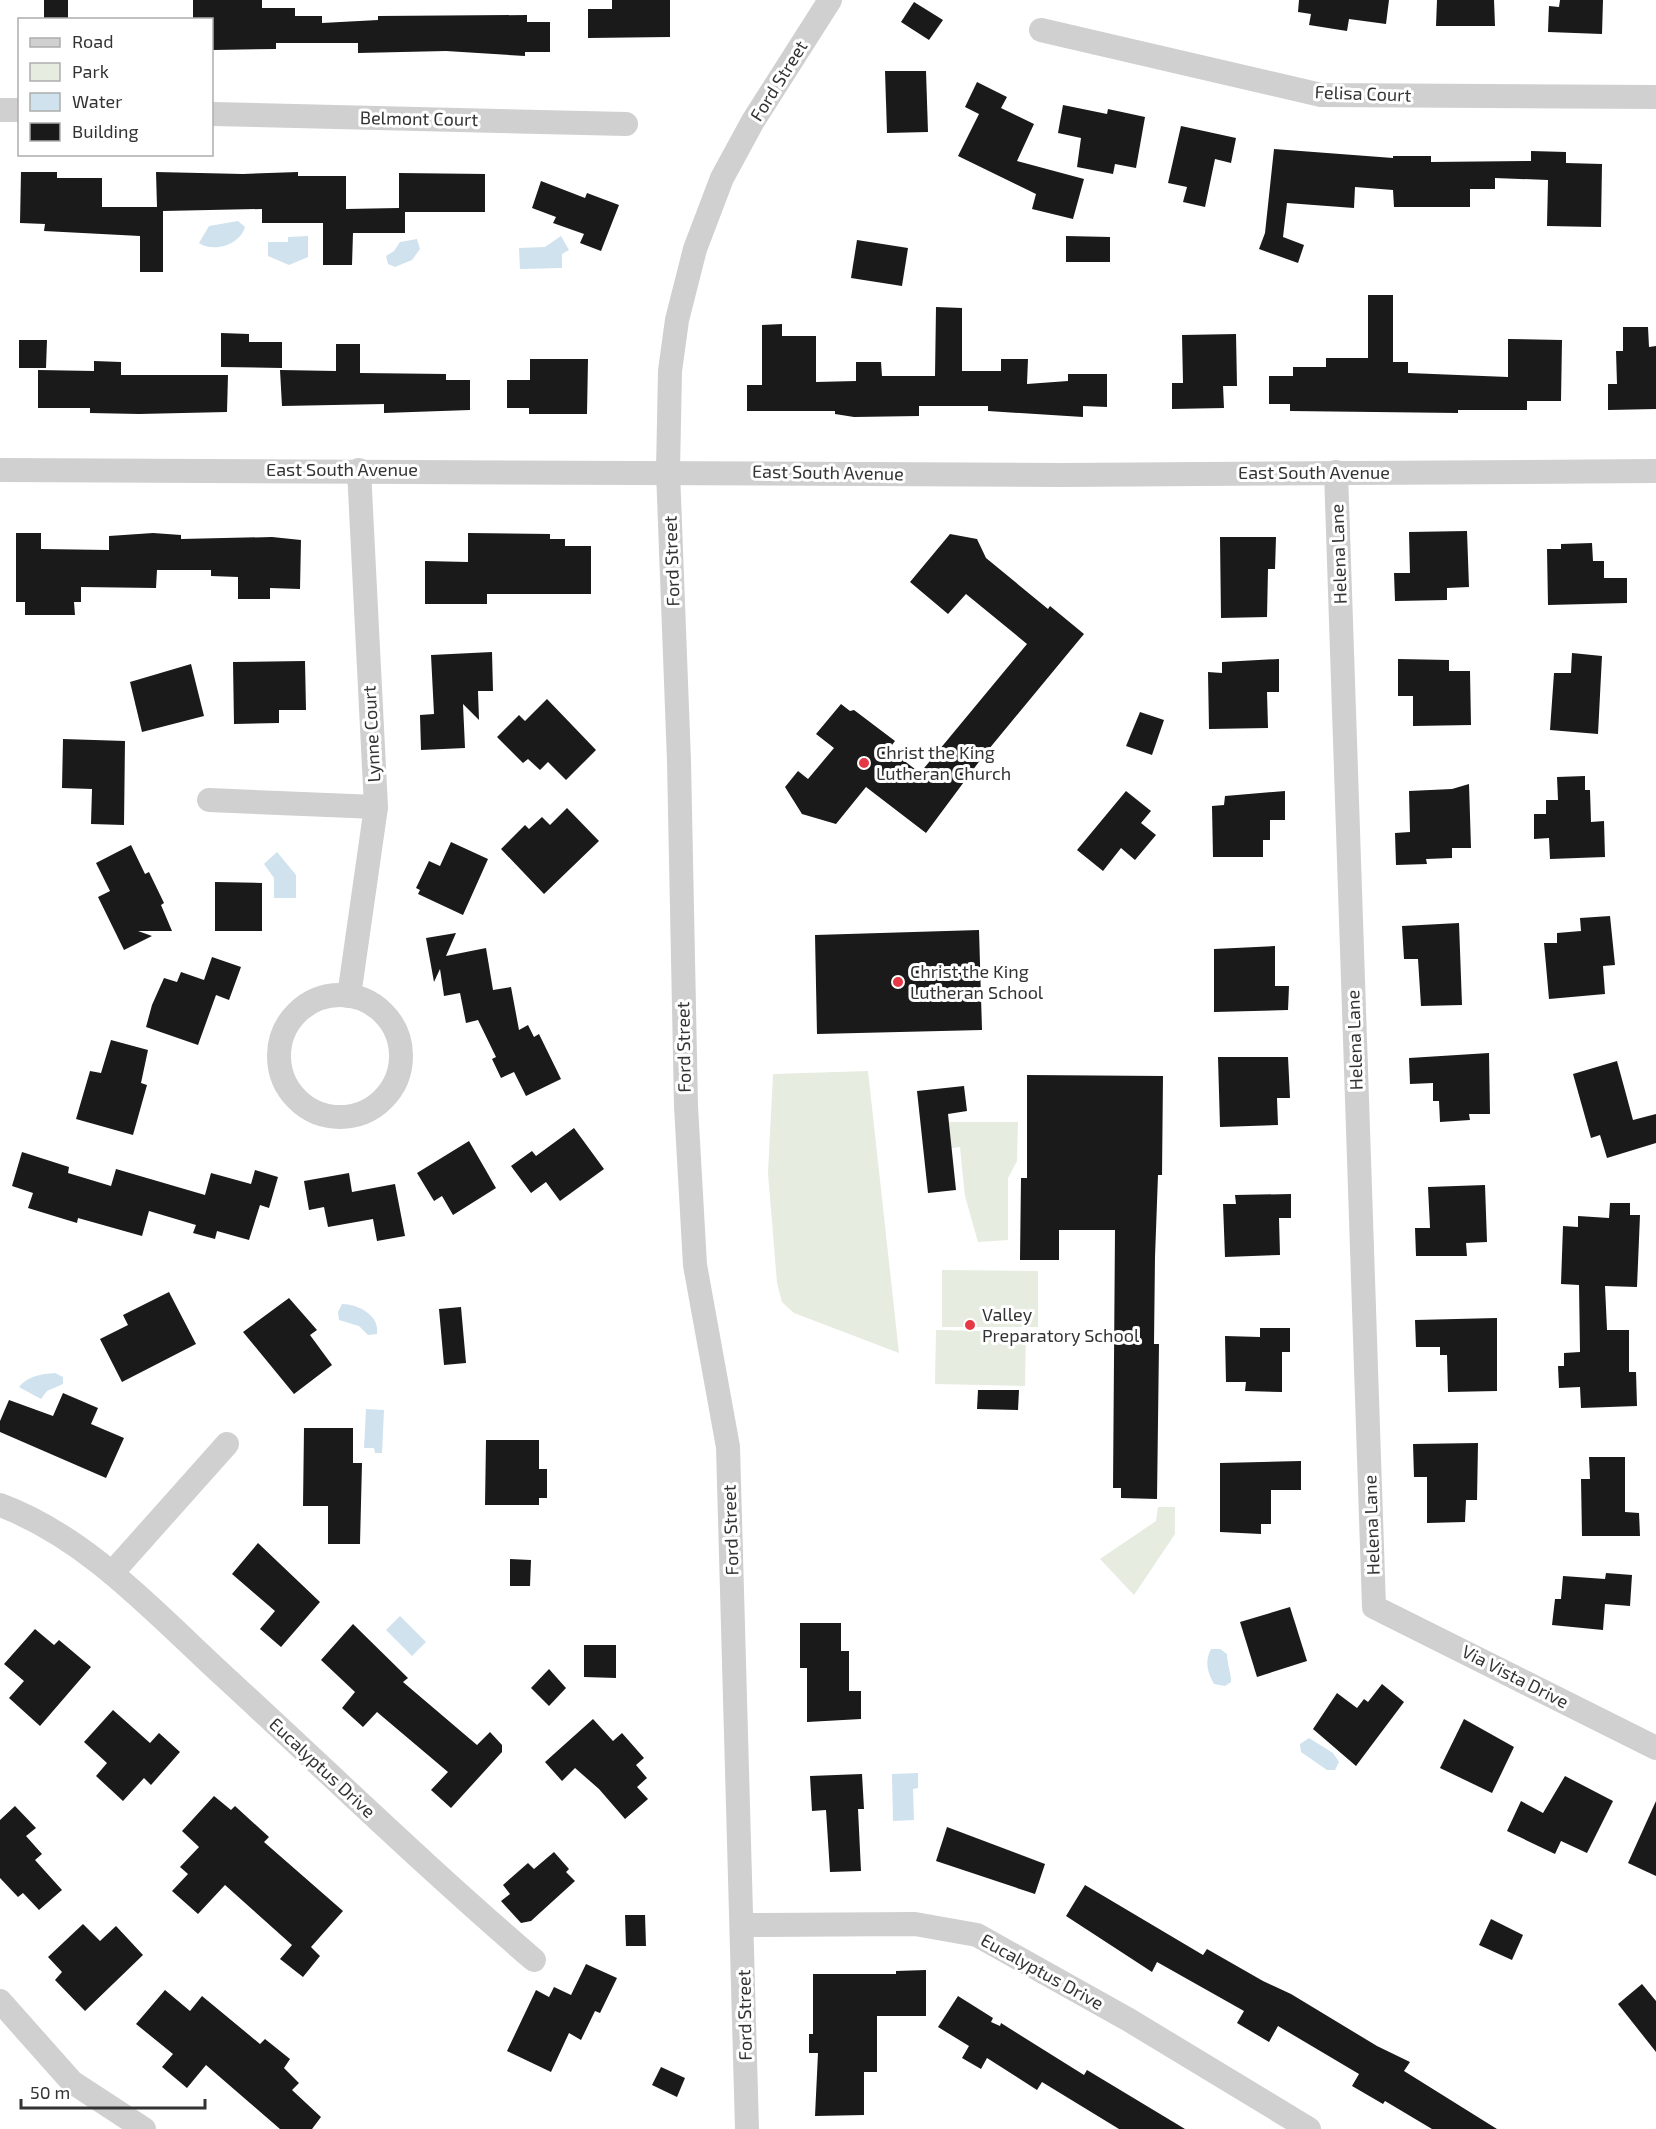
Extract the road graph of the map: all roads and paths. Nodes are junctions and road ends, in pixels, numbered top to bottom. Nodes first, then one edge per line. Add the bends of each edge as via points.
1 (830, 0) edge
2 (1041, 30) dead end
3 (1656, 97) edge
4 (0, 110) edge
5 (18, 110) edge
6 (213, 114) edge
7 (626, 124) dead end
8 (0, 470) edge
9 (358, 470) junction
10 (668, 471) junction
11 (1656, 471) edge
12 (1336, 472) junction
13 (209, 801) dead end
14 (376, 807) junction
15 (349, 996) junction
16 (227, 1444) dead end
17 (0, 1505) edge
18 (112, 1573) junction
19 (1374, 1607) joint
20 (1654, 1741) edge
21 (743, 1925) junction
22 (534, 1960) dead end
23 (0, 2001) edge
24 (144, 2129) edge
25 (747, 2129) edge
26 (1309, 2129) edge

1 - 10 street, Ford Street via 753,121 722,178 695,249 676,320
2 - 3 street, Felisa Court via 1321,95
4 - 5 street
6 - 7 street, Belmont Court
8 - 9 street, East South Avenue
9 - 10 street, East South Avenue
9 - 14 street, Lynne Court
10 - 12 street, East South Avenue via 1062,475
10 - 21 street, Ford Street via 686,1106 695,1265 728,1447
11 - 12 street, East South Avenue
12 - 19 street, Helena Lane
13 - 14 street
14 - 15 street, Lynne Court
15 - 15 street via 329,996 304,1008 286,1028 280,1046 279,1065 290,1090 310,1109 327,1116 346,1117 374,1107 390,1091 400,1071 401,1049 395,1028 375,1006
16 - 18 street
17 - 18 street, Eucalyptus Drive via 30,1516
18 - 22 street, Eucalyptus Drive via 400,1842
19 - 20 street, Via Vista Drive
21 - 25 street, Ford Street
21 - 26 street, Eucalyptus Drive via 915,1924 977,1935 1129,2020
23 - 24 street via 72,2082

